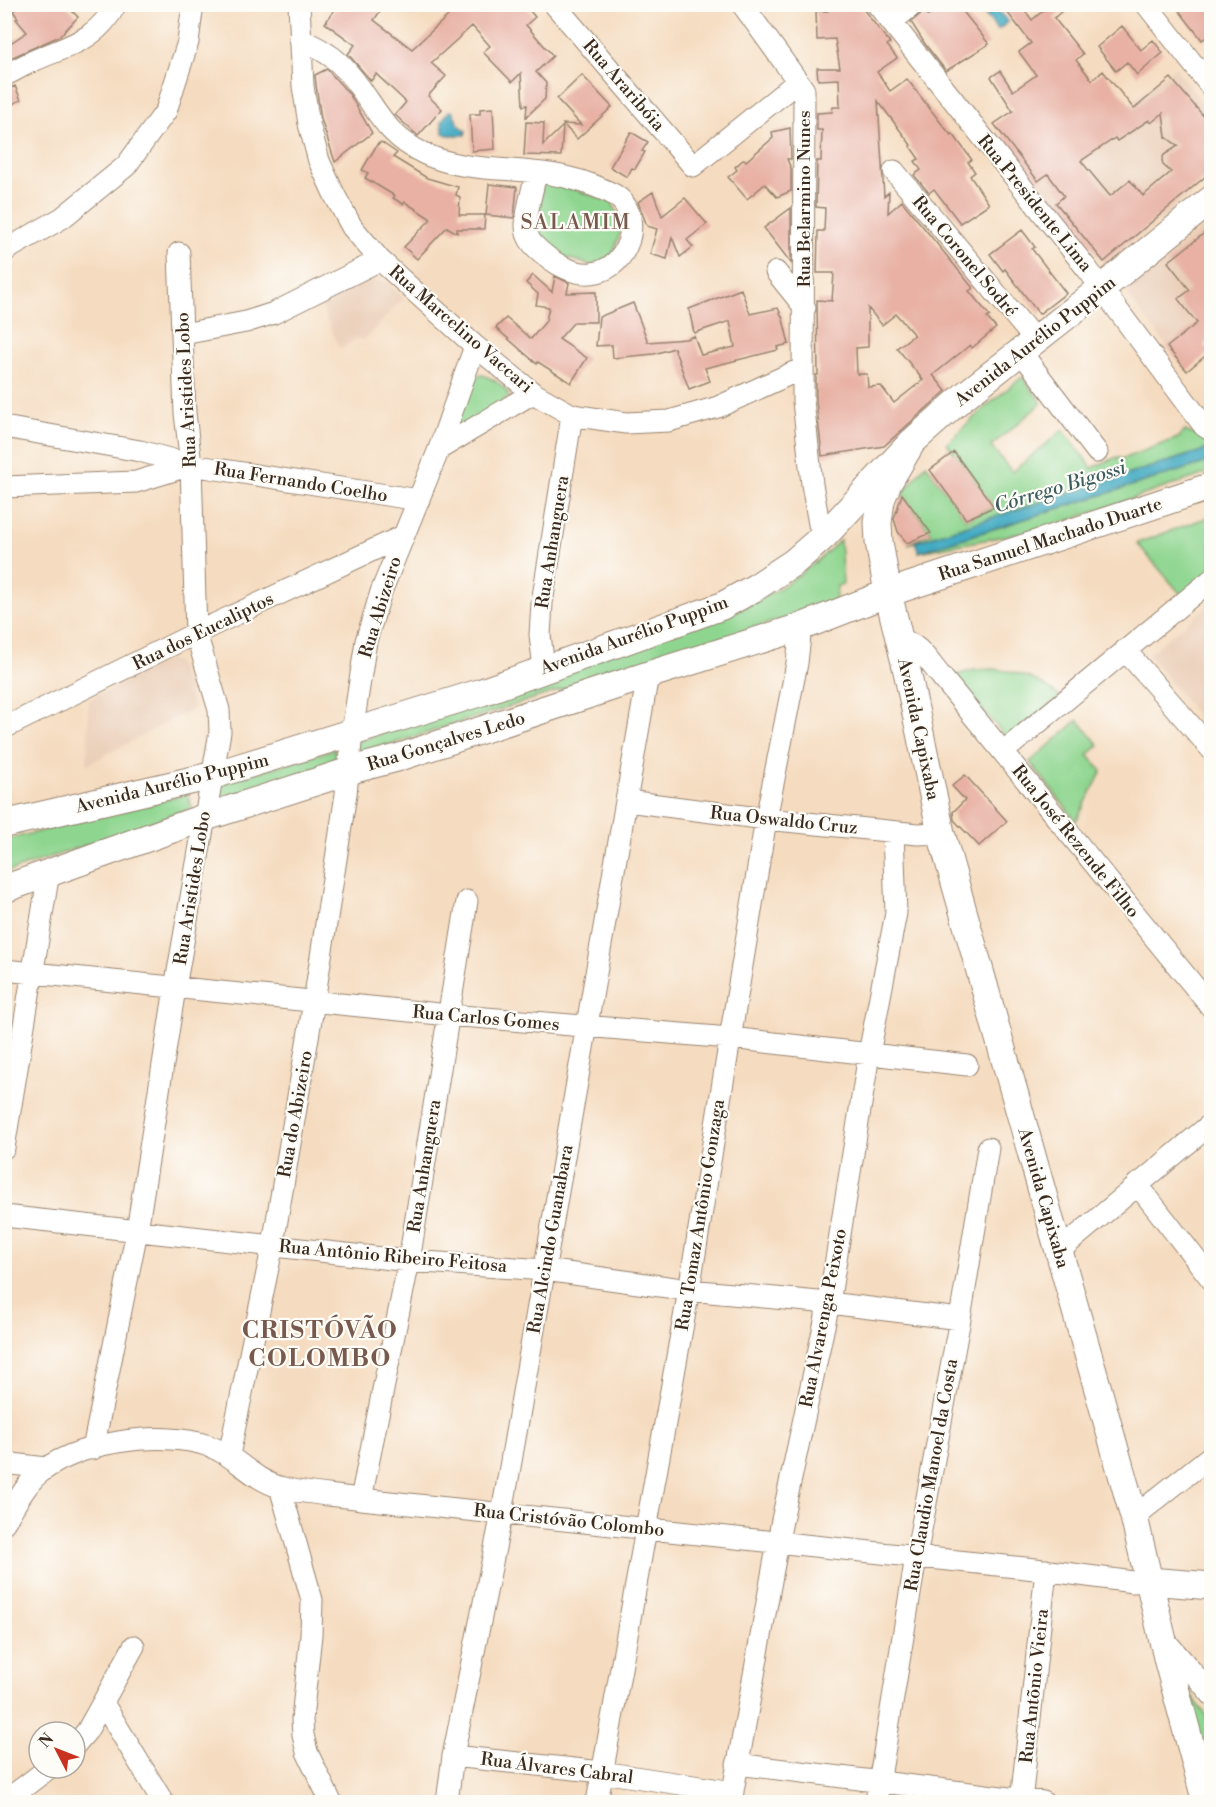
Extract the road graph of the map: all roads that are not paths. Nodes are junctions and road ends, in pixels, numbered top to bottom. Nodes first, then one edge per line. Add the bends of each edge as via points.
1 (116, 4) edge
2 (193, 4) edge
3 (299, 4) edge
4 (554, 4) edge
5 (742, 4) edge
6 (877, 4) edge
7 (914, 4) edge
8 (1146, 4) edge
9 (891, 22) junction
10 (300, 39) junction
11 (4, 76) edge
12 (800, 86) junction
13 (1212, 88) edge
14 (894, 171) dead end
15 (536, 173) junction
16 (1212, 200) edge
17 (4, 251) edge
18 (179, 253) dead end
19 (380, 260) junction
20 (776, 272) dead end
21 (1102, 288) junction
22 (805, 308) junction
23 (183, 333) junction
24 (475, 346) junction
25 (1028, 346) junction
26 (803, 368) junction
27 (533, 393) junction
28 (572, 415) junction
29 (4, 427) edge
30 (1212, 431) edge
31 (912, 442) junction
32 (439, 449) junction
33 (1097, 452) dead end
34 (191, 465) junction
35 (1212, 486) edge
36 (4, 487) edge
37 (419, 500) junction
38 (825, 535) junction
39 (403, 536) junction
40 (1212, 579) edge
41 (888, 592) junction
42 (801, 627) junction
43 (196, 633) junction
44 (899, 640) junction
45 (1125, 650) junction
46 (544, 668) junction
47 (907, 671) junction
48 (648, 675) junction
49 (940, 675) junction
50 (4, 728) edge
51 (352, 733) junction
52 (1212, 750) edge
53 (1003, 752) junction
54 (349, 772) junction
55 (211, 776) junction
56 (627, 801) junction
57 (203, 818) junction
58 (766, 819) junction
59 (4, 824) edge
60 (893, 832) junction
61 (941, 833) junction
62 (49, 872) junction
63 (4, 889) edge
64 (467, 901) dead end
65 (4, 970) edge
66 (34, 973) junction
67 (175, 988) junction
68 (314, 1002) junction
69 (1212, 1008) edge
70 (449, 1014) junction
71 (587, 1026) junction
72 (730, 1038) junction
73 (869, 1054) junction
74 (967, 1065) dead end
75 (1212, 1123) edge
76 (4, 1148) edge
77 (988, 1148) dead end
78 (1137, 1184) junction
79 (4, 1216) edge
80 (137, 1231) junction
81 (273, 1244) junction
82 (1059, 1251) junction
83 (409, 1261) junction
84 (545, 1270) junction
85 (1212, 1281) edge
86 (689, 1290) junction
87 (829, 1303) junction
88 (960, 1319) junction
89 (93, 1449) junction
90 (229, 1455) junction
91 (1212, 1455) edge
92 (4, 1463) edge
93 (46, 1468) junction
94 (280, 1487) junction
95 (361, 1499) junction
96 (501, 1513) junction
97 (1134, 1517) junction
98 (4, 1523) edge
99 (646, 1528) junction
100 (777, 1542) junction
101 (916, 1557) junction
102 (1046, 1570) junction
103 (1149, 1581) junction
104 (1212, 1586) edge
105 (1163, 1637) junction
106 (134, 1646) dead end
107 (1212, 1695) edge
108 (104, 1703) junction
109 (87, 1731) edge
110 (453, 1756) junction
111 (737, 1764) junction
112 (602, 1772) junction
113 (33, 1780) edge
114 (878, 1793) edge
115 (732, 1797) edge
116 (1022, 1801) edge
117 (4, 1802) edge
118 (163, 1803) edge
119 (331, 1803) edge
120 (447, 1803) edge
121 (597, 1803) edge
122 (1043, 1803) edge
123 (1206, 1803) edge

1 - 11 street via 87,38
2 - 17 street via 188,42 166,111 126,165 62,218
3 - 10 street, Rua Marcelino Vaccari
4 - 12 street, Rua Araribóia via 693,166
5 - 12 street
6 - 9 street, Rua Presidente Lima
7 - 9 street
8 - 13 street
9 - 21 street, Rua Presidente Lima
10 - 15 street via 340,64 391,132 424,154 450,163
10 - 19 street, Rua Marcelino Vaccari via 306,105 319,161 352,227
12 - 22 street, Rua Belarmino Nunes
14 - 25 street, Rua Coronel Sodré
15 - 15 street via 584,182 622,200 631,227 625,249 611,266 595,274 581,274 553,261 530,240 526,227
16 - 21 main road, Avenida Aurélio Puppim
18 - 23 street, Rua Aristides Lobo
19 - 23 street via 274,313
19 - 24 street, Rua Marcelino Vaccari
20 - 22 street, Rua Belarmino Nunes
21 - 25 main road, Avenida Aurélio Puppim
21 - 30 street, Rua Presidente Lima via 1204,426
22 - 26 street, Rua Belarmino Nunes
23 - 34 street, Rua Aristides Lobo
24 - 27 street, Rua Marcelino Vaccari
24 - 32 street, Rua Abizeiro
25 - 31 main road, Avenida Aurélio Puppim
25 - 33 street, Rua Coronel Sodré
26 - 28 street, Rua Marcelino Vaccari via 718,407 669,421 626,423
26 - 38 street, Rua Belarmino Nunes via 812,484 819,524
27 - 28 street, Rua Marcelino Vaccari
27 - 32 street
28 - 46 street, Rua Anhanguera via 542,603
29 - 34 street via 140,451
31 - 38 main road, Avenida Aurélio Puppim
31 - 41 main road, Avenida Capixaba via 881,500 879,542
32 - 37 street, Rua Abizeiro
34 - 36 street, Rua Fernando Coelho via 136,482
34 - 37 street, Rua Fernando Coelho
34 - 43 street, Rua Aristides Lobo
35 - 41 main road, Rua Samuel Machado Duarte
37 - 39 street, Rua Abizeiro
38 - 46 main road, Avenida Aurélio Puppim via 794,562 722,606
39 - 43 street, Rua dos Eucaliptos
39 - 51 street, Rua Abizeiro via 366,641
40 - 45 street
41 - 42 main road, Rua Gonçalves Ledo
41 - 44 main road, Avenida Capixaba
42 - 48 main road, Rua Gonçalves Ledo
42 - 58 street, Rua Tomaz Antônio Gonzaga
43 - 50 street, Rua dos Eucaliptos
43 - 55 street, Rua Aristides Lobo via 219,710 220,732
44 - 47 main road, Avenida Capixaba
44 - 49 street, Rua José Rezende Filho via 915,646
45 - 52 street
45 - 53 street
46 - 51 main road, Avenida Aurélio Puppim
47 - 49 street via 924,670
47 - 61 main road, Avenida Capixaba
48 - 54 main road, Rua Gonçalves Ledo
48 - 56 street, Rua Alcindo Guanabara
49 - 53 street, Rua José Rezende Filho
51 - 54 street, Rua Abizeiro
51 - 55 main road, Avenida Aurélio Puppim
53 - 69 street, Rua José Rezende Filho
54 - 57 main road, Rua Gonçalves Ledo
54 - 68 street, Rua do Abizeiro
55 - 57 street, Rua Aristides Lobo
55 - 59 main road, Avenida Aurélio Puppim
56 - 58 street, Rua Oswaldo Cruz
56 - 71 street, Rua Alcindo Guanabara
57 - 62 main road, Rua Gonçalves Ledo
57 - 67 street, Rua Aristides Lobo
58 - 60 street, Rua Oswaldo Cruz
58 - 72 street, Rua Tomaz Antônio Gonzaga
60 - 61 street, Rua Oswaldo Cruz
60 - 73 street, Rua Alvarenga Peixoto via 896,913
61 - 82 main road, Avenida Capixaba
62 - 63 main road, Rua Gonçalves Ledo
62 - 66 street
64 - 70 street, Rua Anhanguera
65 - 66 street, Rua Carlos Gomes
66 - 67 street, Rua Carlos Gomes
66 - 76 street
67 - 68 street, Rua Carlos Gomes
67 - 80 street, Rua Aristides Lobo
68 - 70 street, Rua Carlos Gomes
68 - 81 street, Rua do Abizeiro
70 - 71 street, Rua Carlos Gomes
70 - 83 street, Rua Anhanguera
71 - 72 street, Rua Carlos Gomes
71 - 84 street, Rua Alcindo Guanabara
72 - 73 street, Rua Carlos Gomes
72 - 86 street, Rua Tomaz Antônio Gonzaga
73 - 74 street, Rua Carlos Gomes
73 - 87 street, Rua Alvarenga Peixoto
75 - 78 street
77 - 88 street, Rua Claudio Manoel da Costa
78 - 82 street
78 - 85 street
79 - 80 street, Rua Antônio Ribeiro Feitosa
80 - 81 street, Rua Antônio Ribeiro Feitosa
80 - 89 street, Rua Aristides Lobo
81 - 83 street, Rua Antônio Ribeiro Feitosa
81 - 90 street, Rua do Abizeiro
82 - 97 main road, Avenida Capixaba
83 - 84 street, Rua Antônio Ribeiro Feitosa
83 - 95 street, Rua Anhanguera
84 - 86 street, Rua Antônio Ribeiro Feitosa
84 - 96 street, Rua Alcindo Guanabara
86 - 87 street, Rua Antônio Ribeiro Feitosa
86 - 99 street, Rua Tomaz Antônio Gonzaga
87 - 88 street, Rua Antônio Ribeiro Feitosa
87 - 100 street, Rua Alvarenga Peixoto
88 - 101 street, Rua Claudio Manoel da Costa
89 - 90 street, Rua Cristóvão Colombo via 127,1441 164,1439 208,1445
89 - 93 street, Rua Cristóvão Colombo
90 - 94 street, Rua Cristóvão Colombo via 258,1477
91 - 97 street
92 - 93 street
93 - 98 street via 28,1485
94 - 95 street, Rua Cristóvão Colombo
94 - 119 street via 312,1600 303,1735
95 - 96 street, Rua Cristóvão Colombo
96 - 99 street, Rua Cristóvão Colombo
96 - 110 street, Rua Alcindo Guanabara
97 - 103 main road, Avenida Capixaba
99 - 100 street, Rua Cristóvão Colombo
99 - 112 street, Rua Tomaz Antônio Gonzaga
100 - 101 street, Rua Cristóvão Colombo
100 - 111 street, Rua Alvarenga Peixoto
101 - 102 street, Rua Cristóvão Colombo
101 - 114 street, Rua Claudio Manoel da Costa
102 - 103 street, Rua Cristóvão Colombo
102 - 116 street, Rua Antõnio Vieira
103 - 104 main road
103 - 105 main road, Avenida Capixaba
105 - 107 street
105 - 123 main road, Avenida Capixaba
106 - 108 street
108 - 109 street
108 - 118 street
110 - 112 street, Rua Álvares Cabral
110 - 120 street, Rua Alcindo Guanabara
111 - 114 street
111 - 115 street, Rua Alvarenga Peixoto
112 - 115 street, Rua Álvares Cabral
112 - 121 street, Rua Tomaz Antônio Gonzaga
113 - 117 street
114 - 116 street
116 - 122 street

